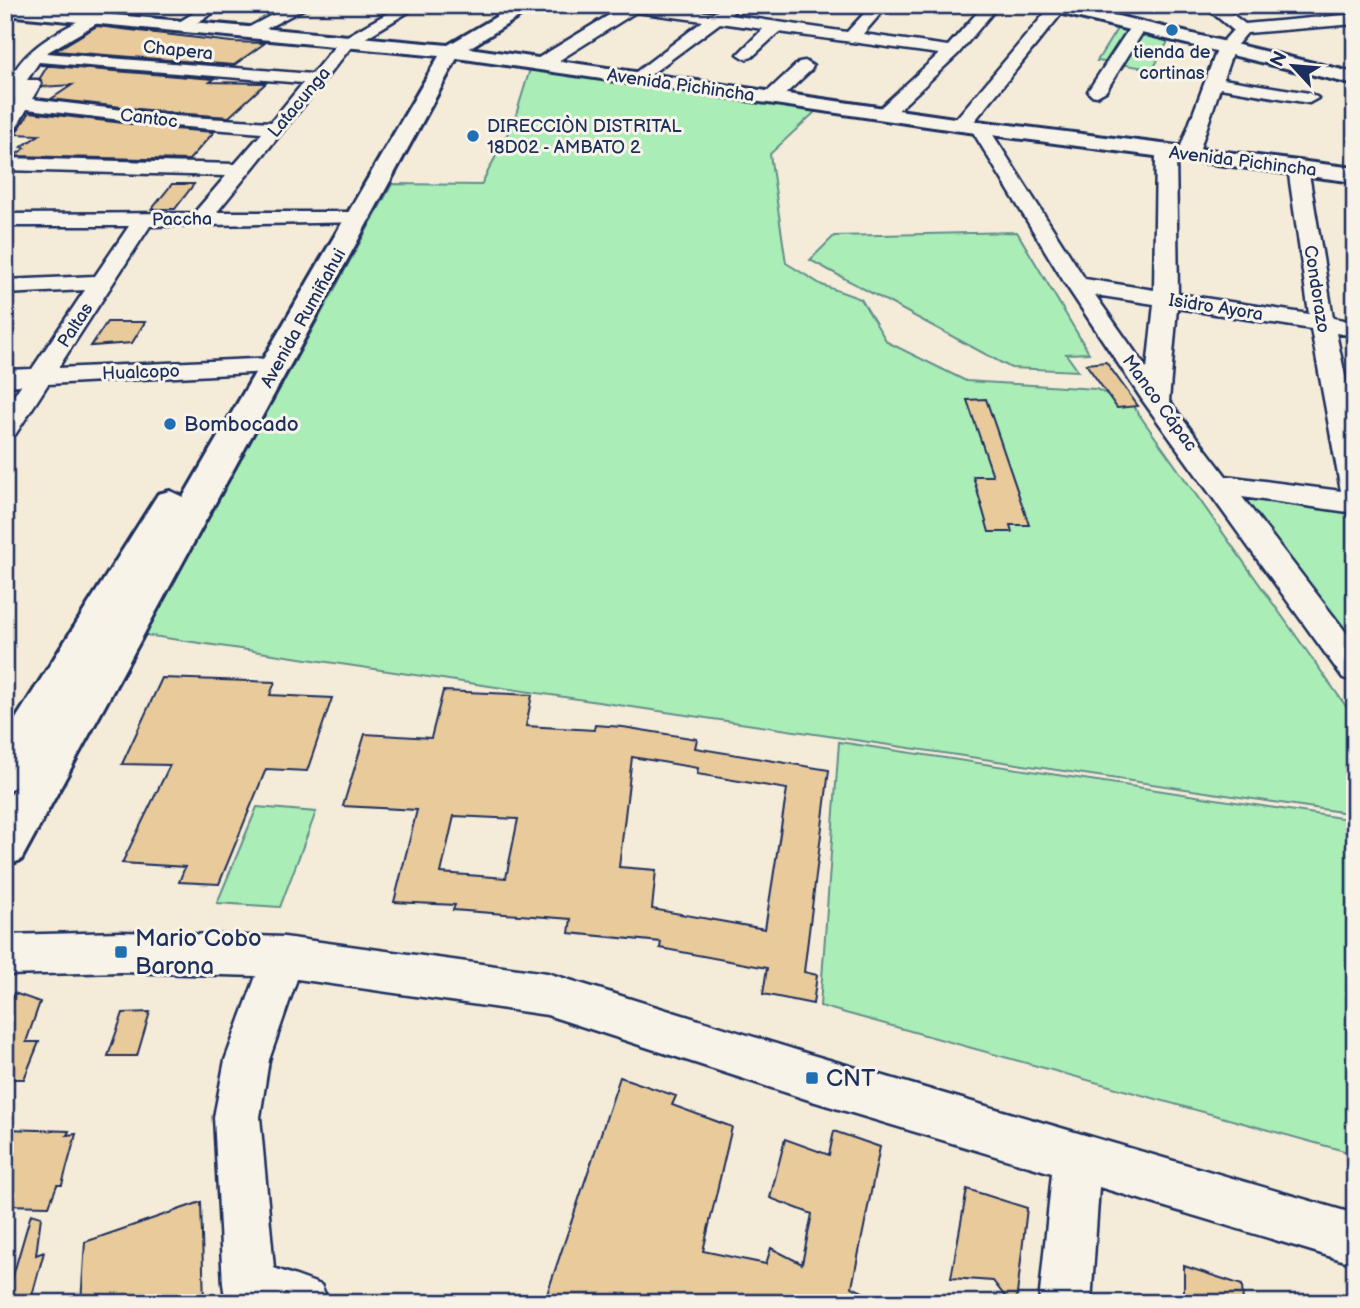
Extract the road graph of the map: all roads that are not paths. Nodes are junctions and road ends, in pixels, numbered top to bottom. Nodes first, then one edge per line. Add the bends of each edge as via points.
1 (121, 5) edge
2 (219, 5) edge
3 (304, 5) edge
4 (414, 5) edge
5 (512, 5) edge
6 (529, 5) edge
7 (734, 5) edge
8 (881, 5) edge
9 (992, 5) edge
10 (1210, 5) edge
11 (1292, 5) edge
12 (630, 6) edge
13 (1053, 6) edge
14 (7, 12) edge
15 (801, 12) dead end
16 (97, 18) junction
17 (716, 18) junction
18 (1355, 19) edge
19 (1320, 21) junction
20 (182, 25) junction
21 (782, 26) junction
22 (1138, 27) junction
23 (1242, 29) junction
24 (248, 32) junction
25 (852, 36) junction
26 (346, 43) junction
27 (1226, 47) junction
28 (445, 51) junction
29 (952, 51) junction
30 (43, 53) junction
31 (746, 54) dead end
32 (541, 64) junction
33 (805, 66) dead end
34 (233, 75) junction
35 (319, 79) junction
36 (638, 79) junction
37 (1355, 79) edge
38 (1213, 82) junction
39 (213, 90) dead end
40 (1097, 91) dead end
41 (12, 93) edge
42 (772, 97) junction
43 (1309, 99) dead end
44 (194, 106) dead end
45 (885, 113) junction
46 (174, 121) junction
47 (970, 126) junction
48 (277, 128) junction
49 (5, 131) edge
50 (1177, 153) junction
51 (5, 164) edge
52 (1298, 168) junction
53 (241, 170) junction
54 (1355, 175) edge
55 (201, 218) junction
56 (348, 218) junction
57 (5, 220) edge
58 (143, 220) junction
59 (102, 282) junction
60 (1077, 285) junction
61 (5, 287) edge
62 (1166, 299) junction
63 (1322, 324) junction
64 (1355, 329) edge
65 (265, 366) junction
66 (42, 376) junction
67 (5, 378) edge
68 (1156, 401) junction
69 (5, 429) edge
70 (1220, 484) junction
71 (1355, 492) edge
72 (1355, 503) edge
73 (1355, 669) edge
74 (5, 773) edge
75 (5, 846) edge
76 (5, 955) edge
77 (284, 957) junction
78 (1077, 1158) junction
79 (1355, 1239) edge
80 (250, 1293) edge
81 (303, 1303) edge
82 (1065, 1303) edge

1 - 16 street
2 - 20 street
3 - 24 street
4 - 26 street, Latacunga
5 - 28 main road, Avenida Rumiñahui
6 - 28 main road, Avenida Rumiñahui
7 - 17 street
8 - 25 street
9 - 29 street
10 - 23 street
11 - 19 street
12 - 17 street
12 - 32 street
13 - 22 main road
13 - 47 street
14 - 16 main road, Avenida Pichincha
15 - 21 street
16 - 20 main road, Avenida Pichincha
16 - 30 street
17 - 21 street
17 - 36 street
18 - 19 street
19 - 23 street
20 - 24 main road, Avenida Pichincha
21 - 25 street
21 - 31 street
22 - 27 main road
22 - 40 street
23 - 27 street
24 - 26 main road, Avenida Pichincha
25 - 29 street
26 - 28 main road, Avenida Pichincha
26 - 35 street, Latacunga
27 - 37 main road
27 - 38 street
28 - 32 main road, Avenida Pichincha
28 - 56 main road, Avenida Rumiñahui
29 - 45 street
30 - 34 street, Chapera
30 - 41 street
32 - 36 main road, Avenida Pichincha
33 - 42 street
34 - 35 street, Chapera
34 - 39 street
35 - 48 street, Latacunga
36 - 42 main road, Avenida Pichincha
38 - 43 street
38 - 50 street
41 - 46 street, Cantoc
41 - 49 street
42 - 45 main road, Avenida Pichincha
44 - 46 street
45 - 47 main road, Avenida Pichincha
46 - 48 street, Cantoc
47 - 50 main road, Avenida Pichincha
47 - 60 street, Manco Cápac
48 - 53 street, Latacunga
50 - 52 main road, Avenida Pichincha
50 - 62 street
51 - 53 street
52 - 54 main road, Avenida Pichincha
52 - 63 street, Condorazo
53 - 55 street, Latacunga
55 - 56 street, Paccha
55 - 58 street, Paccha
56 - 65 main road, Avenida Rumiñahui
57 - 58 street, Paccha
58 - 59 street, Paltas
59 - 61 street
59 - 66 street, Paltas
60 - 62 street, Isidro Ayora
60 - 68 street, Manco Cápac
62 - 63 street, Isidro Ayora
62 - 68 street
63 - 64 street, Isidro Ayora
63 - 71 street, Condorazo
65 - 66 street, Hualcopo
65 - 74 main road, Avenida Rumiñahui
65 - 75 main road, Avenida Rumiñahui
66 - 67 street, Hualcopo
66 - 69 street, Paltas
68 - 70 street, Manco Cápac
70 - 72 street
70 - 73 street, Manco Cápac
76 - 77 street via 121,952
77 - 78 street via 547,994
77 - 80 street via 247,1060 237,1117
78 - 79 street
78 - 82 street
80 - 81 street

